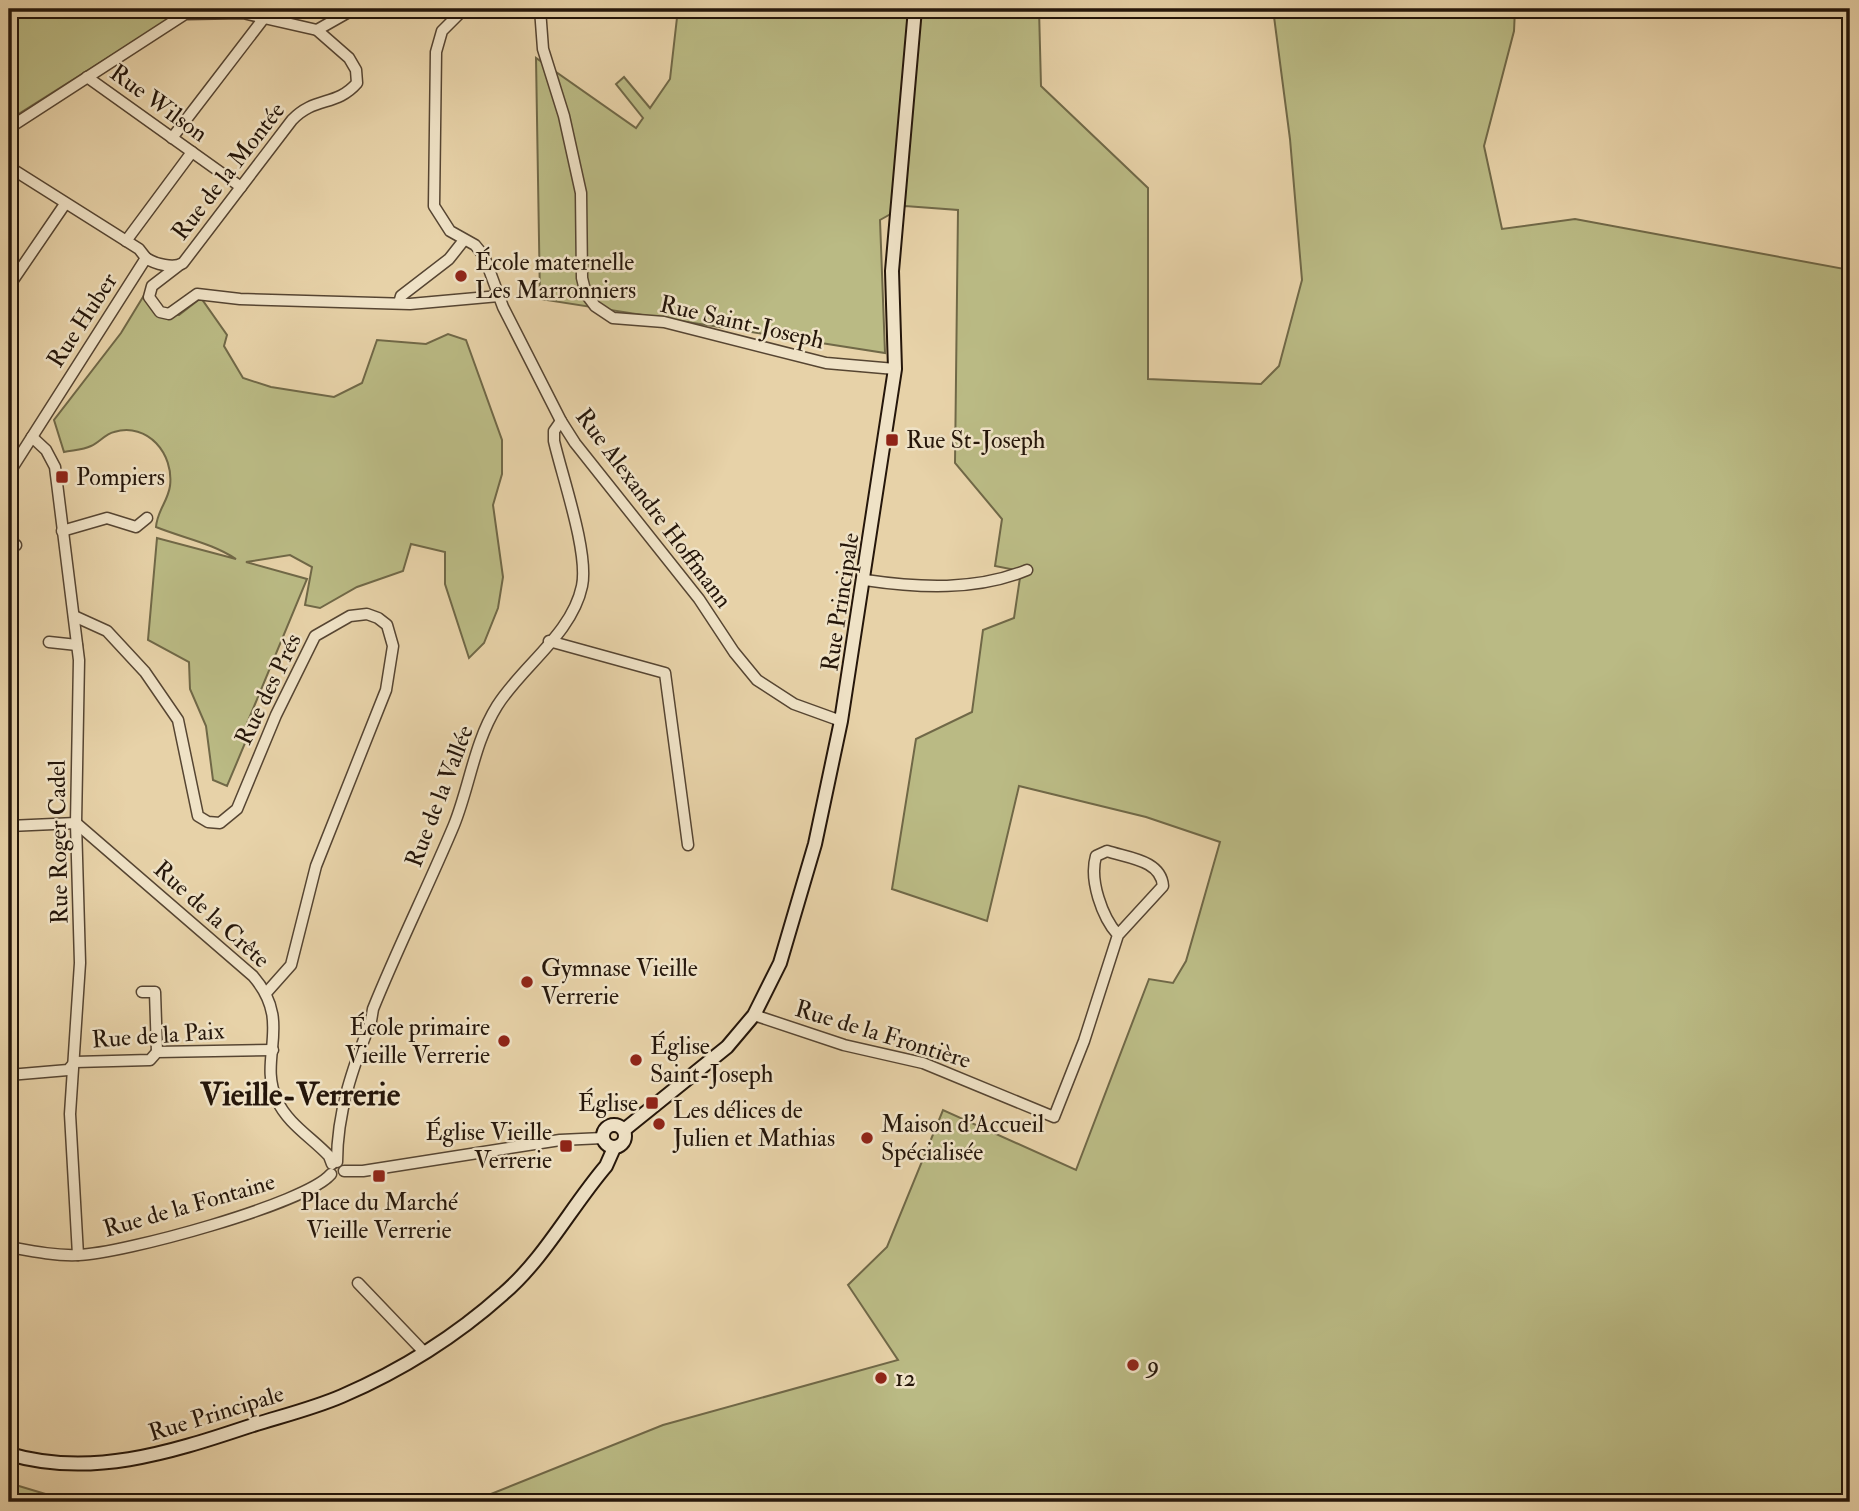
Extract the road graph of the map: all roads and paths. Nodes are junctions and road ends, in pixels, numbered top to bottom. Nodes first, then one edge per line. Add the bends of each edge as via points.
1 (354, 9) edge
2 (464, 9) edge
3 (540, 9) edge
4 (915, 9) edge
5 (264, 18) junction
6 (317, 30) junction
7 (87, 77) junction
8 (9, 128) edge
9 (172, 138) junction
10 (192, 152) junction
11 (9, 167) edge
12 (241, 187) junction
13 (65, 204) junction
14 (464, 240) junction
15 (126, 241) junction
16 (146, 258) junction
17 (158, 263) junction
18 (181, 264) junction
19 (9, 286) edge
20 (152, 286) junction
21 (499, 296) junction
22 (399, 303) junction
23 (895, 369) junction
24 (561, 421) junction
25 (32, 437) junction
26 (9, 447) edge
27 (19, 454) junction
28 (9, 473) edge
29 (147, 518) dead end
30 (62, 531) junction
31 (1027, 570) dead end
32 (865, 580) junction
33 (74, 616) junction
34 (548, 641) junction
35 (49, 642) dead end
36 (77, 645) junction
37 (842, 720) junction
38 (76, 823) junction
39 (9, 826) edge
40 (688, 845) dead end
41 (1118, 936) junction
42 (142, 992) dead end
43 (267, 992) junction
44 (754, 1015) junction
45 (273, 1050) junction
46 (157, 1052) junction
47 (75, 1062) junction
48 (9, 1075) edge
49 (624, 1130) junction
50 (603, 1138) junction
51 (614, 1148) junction
52 (333, 1167) junction
53 (9, 1247) edge
54 (78, 1255) junction
55 (358, 1283) dead end
56 (424, 1352) junction
57 (9, 1454) edge

1 - 6 street
2 - 14 street, Rue Alexandre Hoffmann via 442,31 436,52 434,206 450,231
3 - 23 street, Rue Saint-Joseph via 542,49 564,116 581,193 582,278 595,306 613,318 664,322 826,363
4 - 23 street, Rue Principale via 892,271
5 - 6 street
5 - 7 street via 243,13 185,14
5 - 9 street
6 - 12 street, Rue de la Montée via 349,58 357,83 347,95 304,108
7 - 8 street
7 - 9 street, Rue Wilson
9 - 10 street, Rue Wilson
10 - 12 street, Rue Wilson
10 - 15 street
11 - 13 street
12 - 18 street, Rue de la Montée
13 - 15 street
13 - 19 street
14 - 21 street, Rue Alexandre Hoffmann via 484,256
14 - 22 street via 449,259 401,296
15 - 16 street
16 - 17 street, Rue Huber
16 - 25 street, Rue Huber
17 - 18 street, Rue Huber
17 - 20 street
18 - 20 street, Rue de la Montée
20 - 22 street via 152,303 159,312 169,314 197,294
21 - 22 street
21 - 24 street, Rue Alexandre Hoffmann
23 - 32 street, Rue Principale
24 - 34 street, Rue de la Vallée via 554,430 554,441 580,548 583,583 572,612
24 - 37 street, Rue Alexandre Hoffmann via 757,680 794,704
25 - 27 street, Rue Huber
25 - 30 street, Rue Roger Cadel via 55,467
26 - 27 street
27 - 28 street, Rue Huber
29 - 30 street via 136,527 107,518
30 - 33 street, Rue Roger Cadel
31 - 32 street via 974,585
32 - 37 street, Rue Principale
33 - 36 street, Rue Roger Cadel
33 - 43 street, Rue des Prés via 107,631 145,672 178,720 198,816 220,823 237,809 315,636 351,616 367,614 387,625 392,634 386,690 316,866 292,965
34 - 40 street via 665,673
34 - 52 street, Rue de la Vallée via 497,706 476,747 455,822 373,1009 344,1099
35 - 36 street
36 - 38 street, Rue Roger Cadel
37 - 44 street, Rue Principale via 802,891 780,963
38 - 39 street
38 - 43 street, Rue de la Crête
38 - 47 street, Rue Roger Cadel via 80,912
41 - 41 street via 1160,893 1162,875 1157,868 1107,851 1096,856 1093,865 1100,901
41 - 44 street, Rue de la Frontière via 1054,1117 923,1063 844,1045
42 - 46 street via 155,992
43 - 45 street, Rue de la Crête
44 - 49 street, Rue Principale via 727,1047
45 - 46 street, Rue de la Paix
45 - 52 street, Rue de la Crête via 276,1100 329,1156
46 - 47 street, Rue de la Paix via 150,1060
47 - 48 street, Rue de la Paix via 68,1070
47 - 54 street, Rue Roger Cadel via 70,1114
49 - 50 street via 611,1125
49 - 51 street via 624,1142
50 - 51 street
50 - 52 street, Rue de la Fontaine via 344,1171 338,1177
51 - 56 street, Rue Principale via 606,1166 505,1293
52 - 54 street, Rue de la Fontaine via 322,1184 286,1200 123,1249
53 - 54 street, Rue de la Fontaine
55 - 56 street
56 - 57 street, Rue Principale via 340,1397 173,1452 92,1464 26,1460

